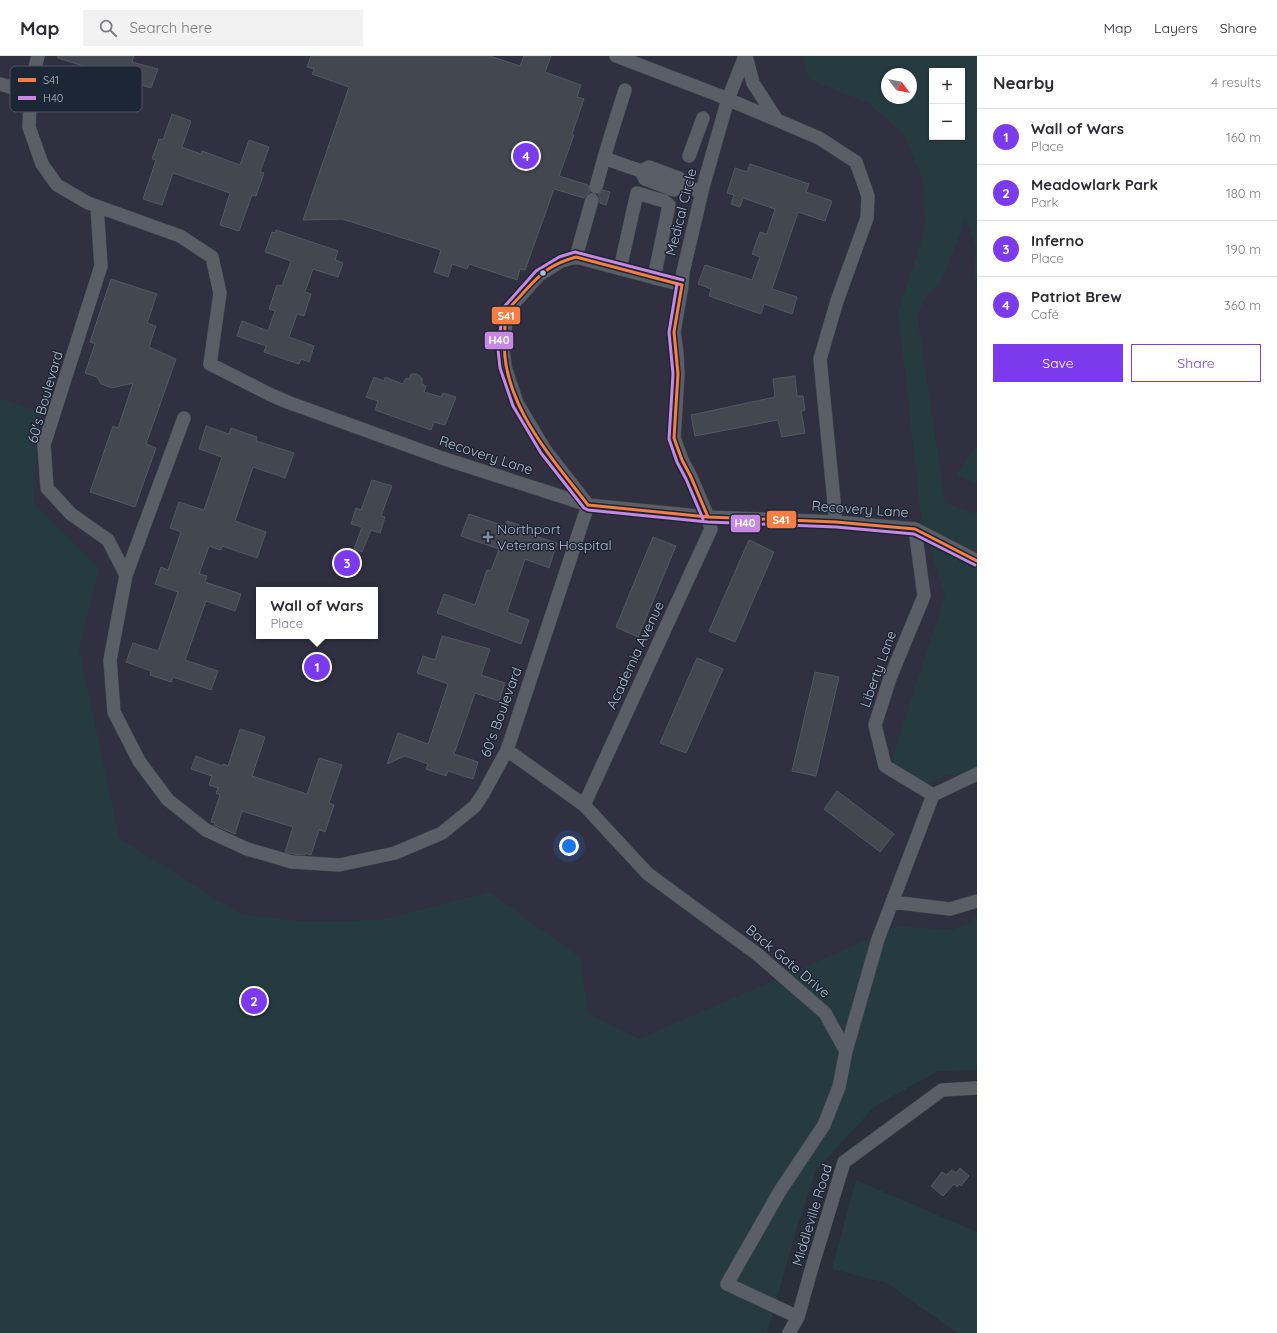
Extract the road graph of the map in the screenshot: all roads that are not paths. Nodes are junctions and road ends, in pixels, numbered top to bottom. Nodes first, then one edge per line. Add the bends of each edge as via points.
1 (38, 56) edge
2 (616, 56) edge
3 (745, 56) edge
4 (35, 66) edge
5 (0, 84) edge
6 (10, 87) edge
7 (625, 90) dead end
8 (728, 99) junction
9 (29, 112) edge
10 (703, 118) dead end
11 (777, 120) junction
12 (688, 156) dead end
13 (604, 158) junction
14 (596, 187) dead end
15 (702, 192) junction
16 (592, 200) dead end
17 (97, 207) junction
18 (576, 257) junction
19 (620, 269) junction
20 (654, 278) junction
21 (682, 285) junction
22 (184, 418) dead end
23 (588, 504) junction
24 (708, 517) junction
25 (836, 522) junction
26 (915, 529) junction
27 (977, 561) edge
28 (126, 575) junction
29 (507, 750) junction
30 (977, 774) edge
31 (934, 794) junction
32 (584, 805) junction
33 (977, 901) edge
34 (892, 902) junction
35 (846, 1051) junction
36 (977, 1088) edge
37 (798, 1317) junction
38 (789, 1333) edge

1 - 4 street
2 - 8 street
3 - 8 street, Medical Circle
3 - 11 street via 752,82
5 - 6 street
7 - 13 street
8 - 11 street
8 - 15 street, Medical Circle
9 - 17 street via 29,126 42,164 57,185
10 - 12 street
11 - 25 street via 819,138 856,162 868,196 867,218 837,301 820,359
13 - 14 street
13 - 15 street via 641,171 649,167 679,178 682,185
15 - 21 street, Medical Circle
16 - 18 street
17 - 23 street, Recovery Lane via 180,236 212,257 220,293 210,364 290,403 442,458
17 - 28 street, 60's Boulevard via 102,266 44,444 47,488 71,514 108,540
18 - 19 street
18 - 23 street via 561,261 539,275 507,310 502,349 517,403 545,450
19 - 20 street
19 - 20 street via 637,193 664,201 668,205
20 - 21 street
21 - 24 street, Medical Circle via 674,332 678,374 674,438
22 - 28 street
23 - 24 street, Recovery Lane
23 - 29 street, 60's Boulevard
24 - 25 street, Recovery Lane
24 - 32 street, Academia Avenue via 711,529
25 - 26 street, Recovery Lane
26 - 27 street
26 - 31 street, Liberty Lane via 924,596 890,678 874,725 885,766
28 - 29 street, 60's Boulevard via 110,660 114,712 139,760 168,800 206,830 247,849 292,862 339,865 395,853 442,833 475,806
29 - 32 street, Back Gate Drive
30 - 31 street
31 - 34 street
32 - 35 street, Back Gate Drive via 648,874 757,954 825,1013
33 - 34 street via 950,909
34 - 35 street via 878,939
35 - 37 street via 839,1087 824,1125 780,1191 727,1284
36 - 37 street, Middleville Road via 942,1090 844,1162
37 - 38 street, Middleville Road

